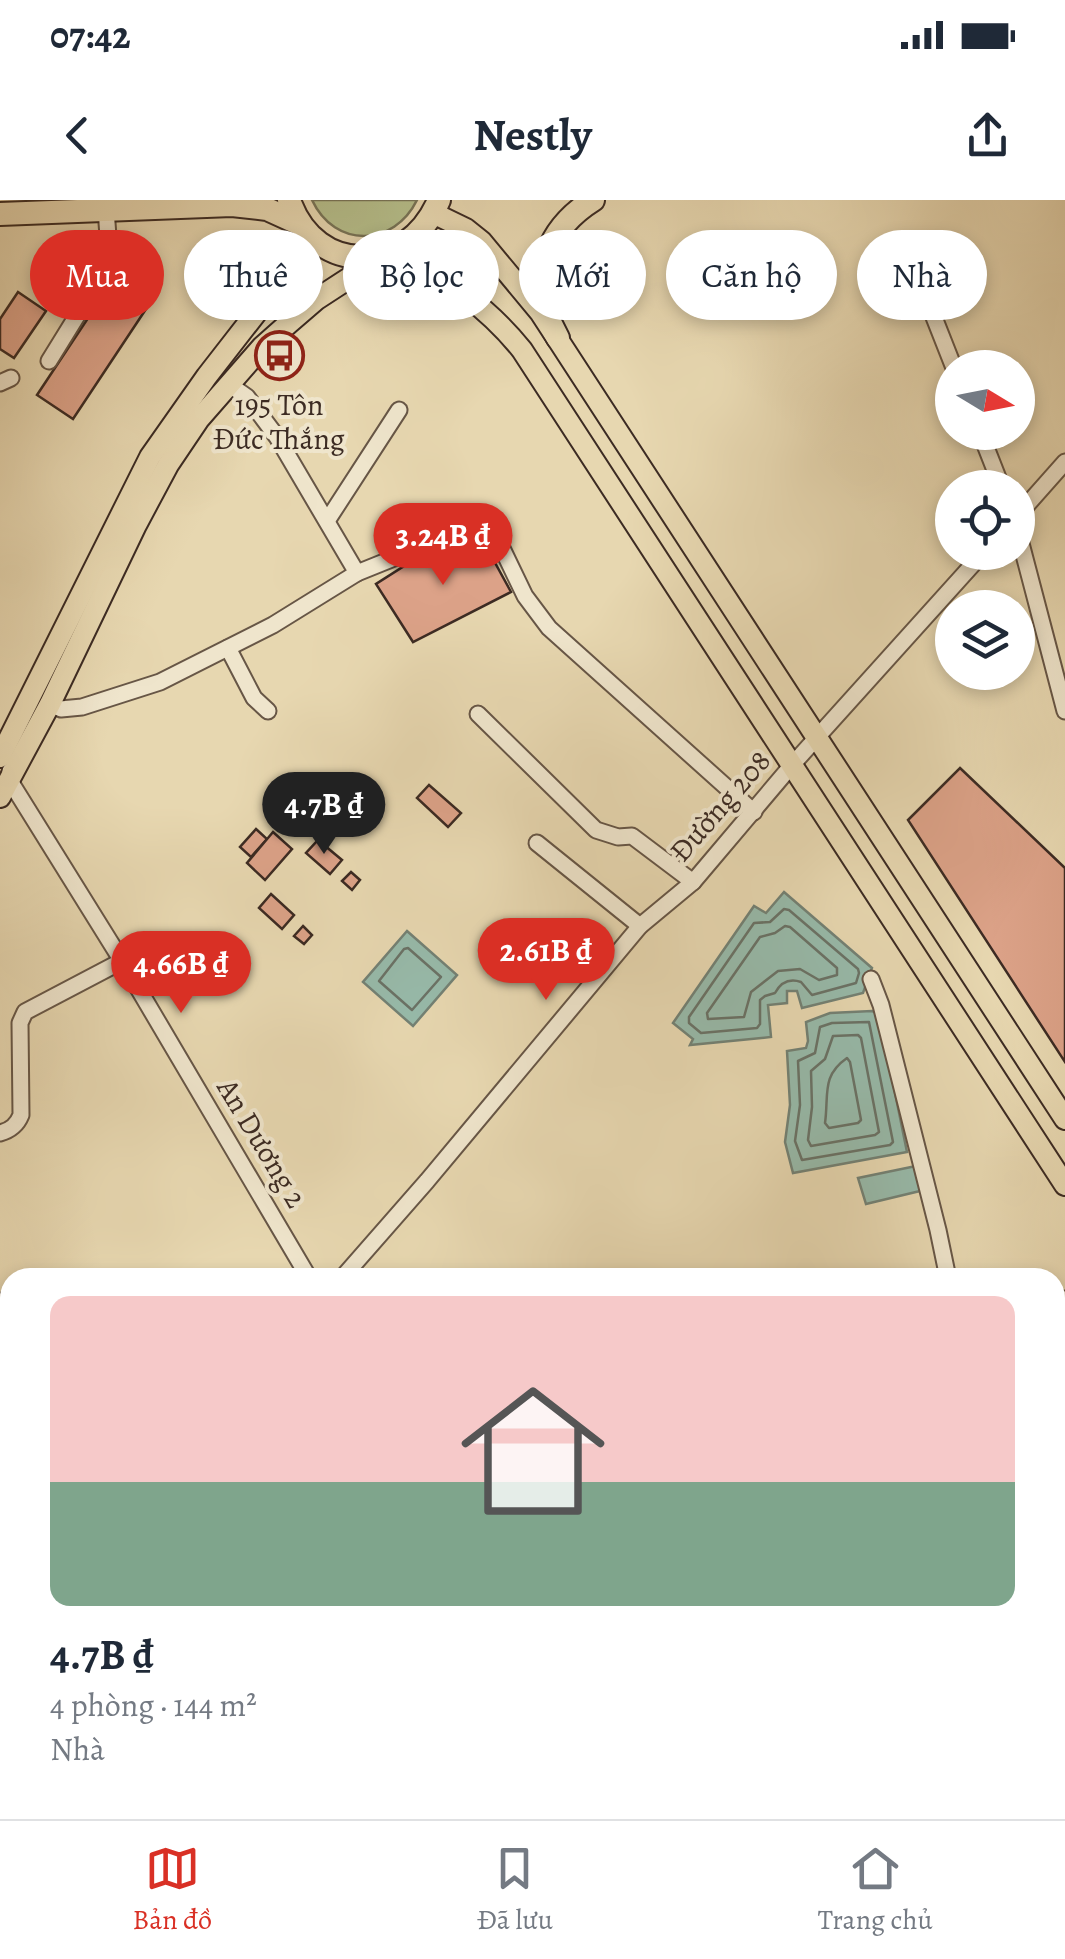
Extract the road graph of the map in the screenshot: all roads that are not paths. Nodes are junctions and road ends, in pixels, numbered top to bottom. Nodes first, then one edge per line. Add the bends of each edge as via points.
1 (290, 200) edge
2 (593, 200) edge
3 (436, 206) edge
4 (106, 210) junction
5 (0, 214) edge
6 (305, 230) edge
7 (307, 230) edge
8 (421, 230) edge
9 (343, 283) edge
10 (251, 320) edge
11 (497, 320) edge
12 (935, 320) edge
13 (558, 338) junction
14 (947, 350) edge
15 (49, 361) dead end
16 (230, 385) junction
17 (592, 393) junction
18 (398, 410) dead end
19 (562, 413) junction
20 (1065, 462) edge
21 (1035, 496) edge
22 (327, 522) junction
23 (968, 570) edge
24 (1028, 570) edge
25 (357, 573) junction
26 (228, 648) junction
27 (50, 704) junction
28 (1065, 711) edge
29 (268, 712) dead end
30 (478, 714) dead end
31 (6, 732) edge
32 (818, 737) junction
33 (0, 757) edge
34 (792, 766) junction
35 (5, 789) edge
36 (754, 812) junction
37 (537, 843) dead end
38 (693, 882) junction
39 (640, 926) junction
40 (122, 961) junction
41 (871, 979) dead end
42 (1065, 1119) edge
43 (0, 1133) edge
44 (1065, 1185) edge
45 (304, 1268) edge
46 (351, 1268) edge
47 (946, 1268) edge

1 - 7 highway
2 - 13 highway via 562,226 544,263 543,302
3 - 8 highway
3 - 13 main road via 481,241
4 - 5 highway
4 - 6 highway via 244,205 278,213
4 - 15 street via 104,272
9 - 16 main road via 262,347
10 - 31 main road via 150,457
11 - 19 main road
12 - 14 street
13 - 17 main road
16 - 22 street via 277,437
16 - 27 main road via 168,465
17 - 19 main road via 567,388
17 - 32 main road
18 - 22 street
19 - 34 main road
20 - 21 street
22 - 25 street
23 - 32 street, Đường 208
24 - 28 street
25 - 26 street
25 - 36 street via 471,528 490,531 549,628
26 - 27 street via 107,700 61,709
26 - 29 street
27 - 35 main road
30 - 38 street via 596,830 632,836
31 - 33 main road
31 - 35 street
32 - 34 street, Đường 208
32 - 42 main road
34 - 36 street, Đường 208
34 - 44 main road
35 - 40 street, An Dương 2
36 - 38 street, Đường 208
37 - 39 street
38 - 39 street, Đường 208
39 - 46 street, Đường 208
40 - 43 street via 24,1012 21,1114
40 - 45 street, An Dương 2
41 - 47 street

